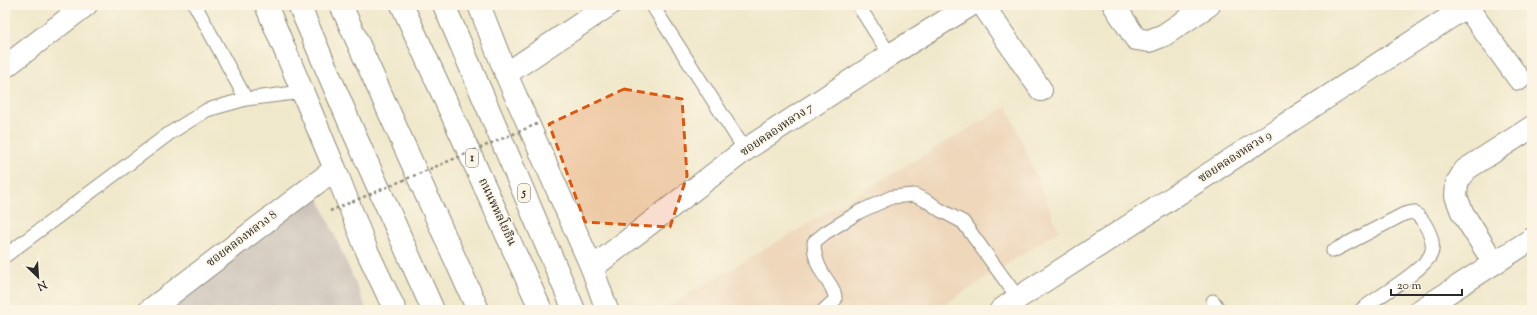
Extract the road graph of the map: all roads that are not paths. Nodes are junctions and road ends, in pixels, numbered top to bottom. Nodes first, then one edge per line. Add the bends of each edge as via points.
1 (86, 5) edge
2 (195, 5) edge
3 (266, 5) edge
4 (299, 5) edge
5 (341, 5) edge
6 (402, 5) edge
7 (444, 5) edge
8 (479, 5) edge
9 (608, 5) edge
10 (652, 5) edge
11 (858, 5) edge
12 (971, 5) edge
13 (983, 5) edge
14 (1114, 5) edge
15 (1209, 5) edge
16 (1468, 6) edge
17 (890, 55) junction
18 (5, 67) edge
19 (506, 74) junction
20 (1519, 79) dead end
21 (1041, 90) dead end
22 (302, 92) junction
23 (246, 99) junction
24 (1532, 127) edge
25 (745, 150) junction
26 (334, 169) junction
27 (1532, 238) edge
28 (1333, 252) dead end
29 (5, 256) edge
30 (1494, 263) junction
31 (592, 268) junction
32 (1010, 304) edge
33 (150, 310) edge
34 (394, 310) edge
35 (433, 310) edge
36 (478, 310) edge
37 (541, 310) edge
38 (574, 310) edge
39 (607, 310) edge
40 (824, 310) edge
41 (1361, 310) edge
42 (1421, 310) edge

1 - 18 main road
2 - 23 lane
3 - 22 main road
4 - 35 main road
5 - 36 main road
6 - 37 main road, ถนนพหลโยธิน / 1
7 - 38 main road, 5
8 - 19 main road
9 - 19 main road
10 - 25 lane
11 - 17 lane
12 - 17 main road, ซอยคลองหลวง 7
13 - 21 main road
14 - 15 main road via 1136,39 1148,41 1164,35
16 - 20 main road
16 - 32 main road, ซอยคลองหลวง 9
17 - 25 main road, ซอยคลองหลวง 7
19 - 31 main road
22 - 23 lane
22 - 26 main road
23 - 29 lane via 207,110 170,132
24 - 30 main road via 1465,170 1457,182 1456,196 1462,212
25 - 31 main road, ซอยคลองหลวง 7
26 - 33 main road, ซอยคลองหลวง 8
26 - 34 main road
27 - 30 main road
28 - 41 lane via 1404,214 1413,212 1423,220 1433,246 1430,255 1422,266
30 - 42 main road
31 - 39 main road
32 - 40 lane via 963,222 914,195 892,197 865,209 814,242 814,253 821,271 836,293 835,300

